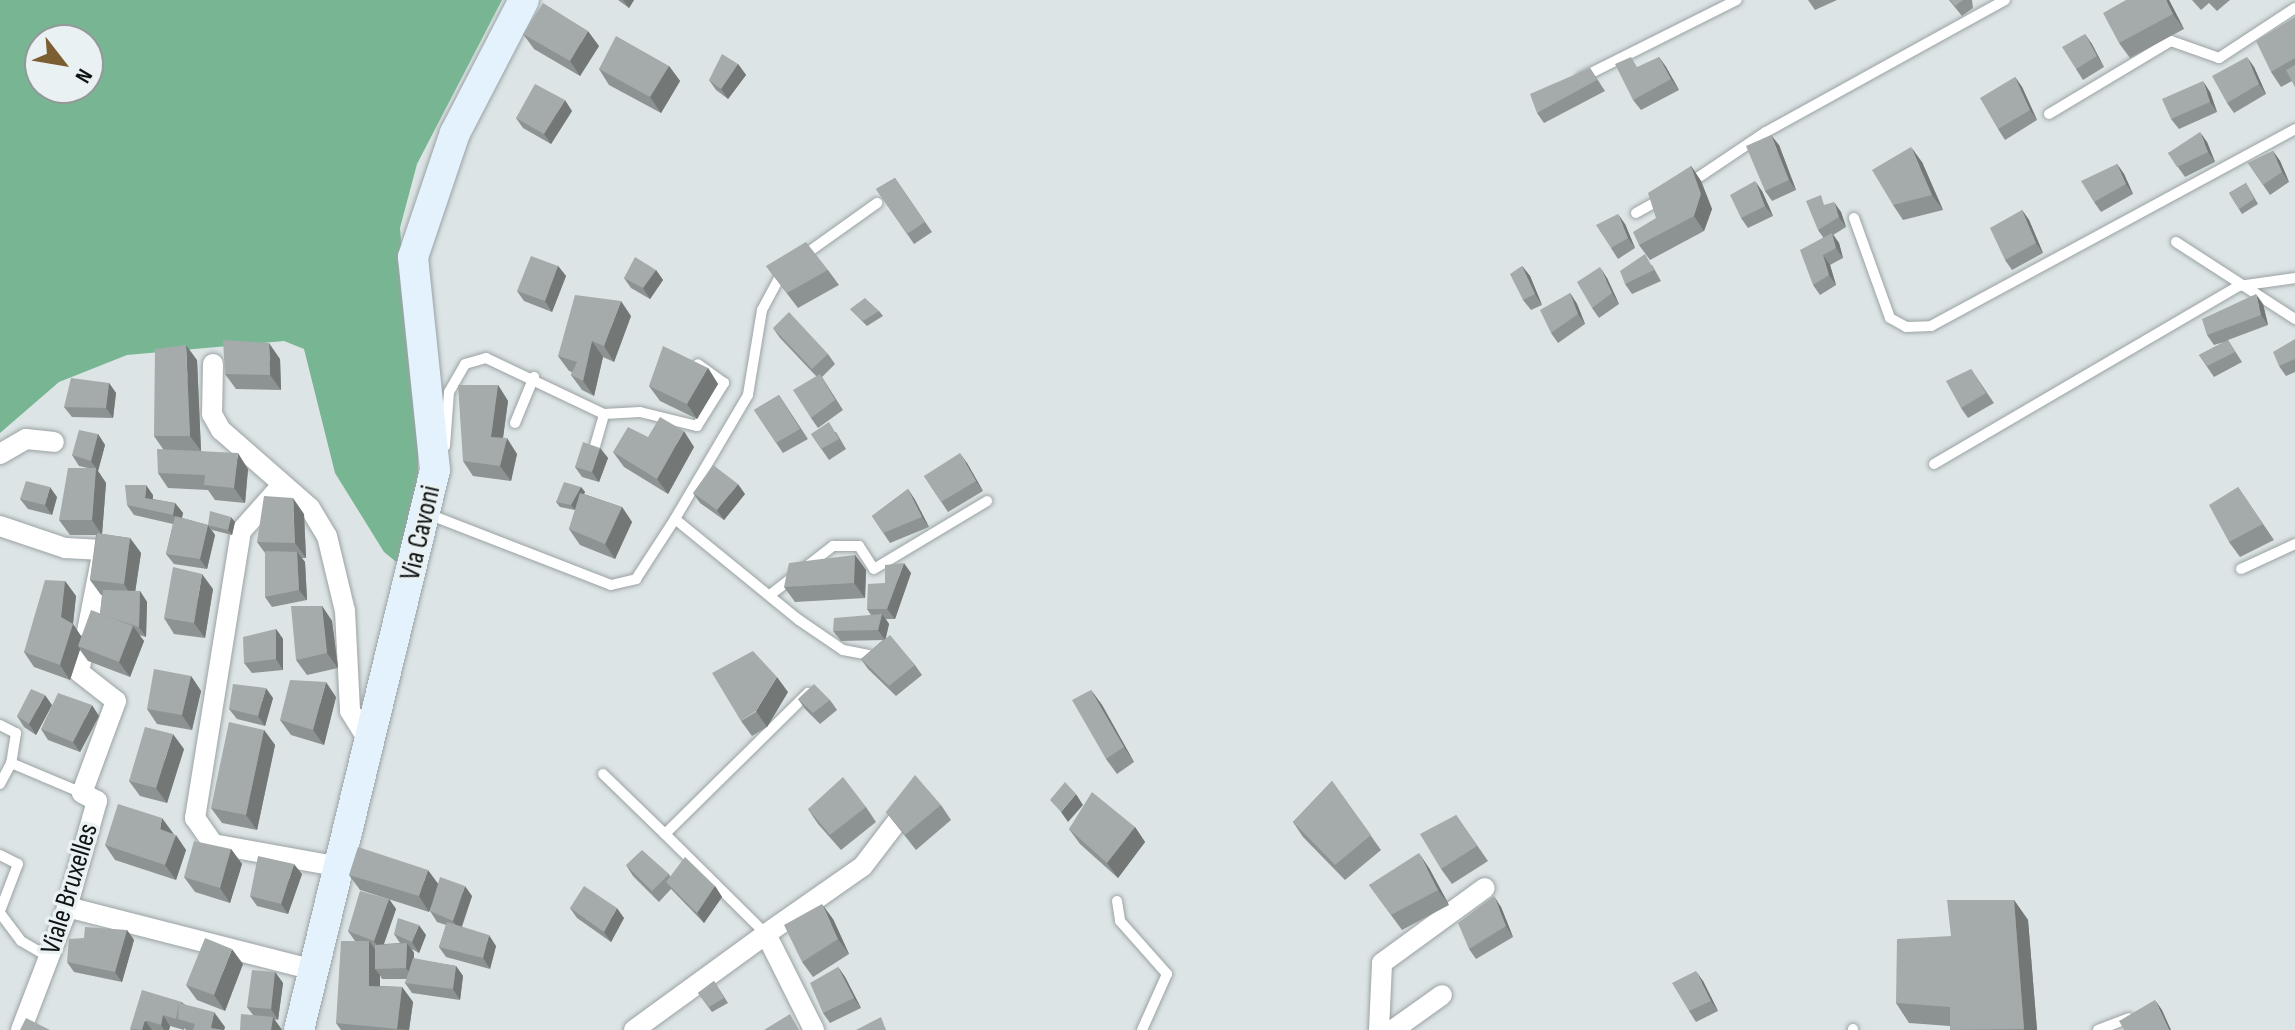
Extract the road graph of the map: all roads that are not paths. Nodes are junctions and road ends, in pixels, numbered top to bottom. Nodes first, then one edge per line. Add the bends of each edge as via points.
1 (524, 0) edge
2 (1737, 0) edge
3 (2005, 0) edge
4 (2295, 8) edge
5 (1565, 86) edge
6 (2049, 114) dead end
7 (2295, 129) edge
8 (877, 203) edge
9 (1636, 213) dead end
10 (1854, 218) dead end
11 (2176, 242) dead end
12 (2295, 278) edge
13 (2239, 286) junction
14 (2295, 319) edge
15 (693, 362) edge
16 (213, 364) dead end
17 (534, 377) junction
18 (604, 414) junction
19 (515, 423) dead end
20 (54, 442) dead end
21 (595, 446) edge
22 (0, 454) edge
23 (1934, 464) dead end
24 (282, 485) junction
25 (987, 501) dead end
26 (428, 508) junction
27 (675, 519) junction
28 (0, 526) edge
29 (2295, 544) edge
30 (2241, 569) dead end
31 (770, 595) junction
32 (869, 655) edge
33 (812, 689) edge
34 (0, 725) edge
35 (366, 737) junction
36 (11, 763) junction
37 (603, 774) dead end
38 (0, 784) edge
39 (82, 793) junction
40 (902, 815) edge
41 (665, 834) junction
42 (0, 855) edge
43 (335, 866) junction
44 (1485, 888) dead end
45 (1117, 901) dead end
46 (67, 907) junction
47 (0, 912) edge
48 (766, 934) junction
49 (49, 957) junction
50 (310, 969) junction
51 (1442, 995) dead end
52 (2129, 1018) edge
53 (21, 1030) edge
54 (299, 1030) edge
55 (634, 1030) edge
56 (814, 1030) edge
57 (1142, 1030) edge
58 (1379, 1030) edge
59 (1393, 1030) edge
60 (2098, 1030) edge

1 - 26 street, Via Cavoni via 455,133 413,257 435,470
2 - 5 lane
3 - 9 lane
4 - 6 lane via 2219,58 2171,41
7 - 10 lane via 1931,326 1906,327 1890,318
8 - 27 lane via 777,274 757,331 748,395
11 - 13 lane
12 - 13 lane
13 - 14 lane
13 - 23 lane
15 - 18 lane via 724,383 697,426 640,412
16 - 24 street via 212,414
17 - 18 lane
17 - 19 lane
17 - 26 lane via 486,358 454,375 440,488
18 - 21 lane
20 - 22 street via 26,439
24 - 35 street via 310,508 327,536 345,611 350,711
24 - 43 street via 241,531 195,818 213,844
25 - 31 lane via 874,569 859,546 833,546
26 - 27 lane via 611,585 636,579
26 - 35 street, Via Cavoni
27 - 31 lane
28 - 39 street, Viale Bruxelles via 65,548 103,550 79,672 116,701
29 - 30 lane
31 - 32 lane via 843,650
33 - 41 lane
34 - 36 lane via 16,733
35 - 43 street, Via Cavoni
36 - 38 lane
36 - 39 lane
37 - 41 lane
39 - 46 street, Viale Bruxelles via 97,801
40 - 48 street via 863,866
41 - 48 lane
42 - 47 lane via 18,864
43 - 50 street, Via Cavoni
44 - 58 street via 1382,963
45 - 57 lane via 1120,921 1167,974
46 - 49 street, Viale Bruxelles
46 - 50 street
47 - 49 lane via 21,941
48 - 55 street
48 - 56 street
49 - 53 street, Viale Bruxelles
50 - 54 street, Via Cavoni
51 - 59 street
52 - 60 lane

